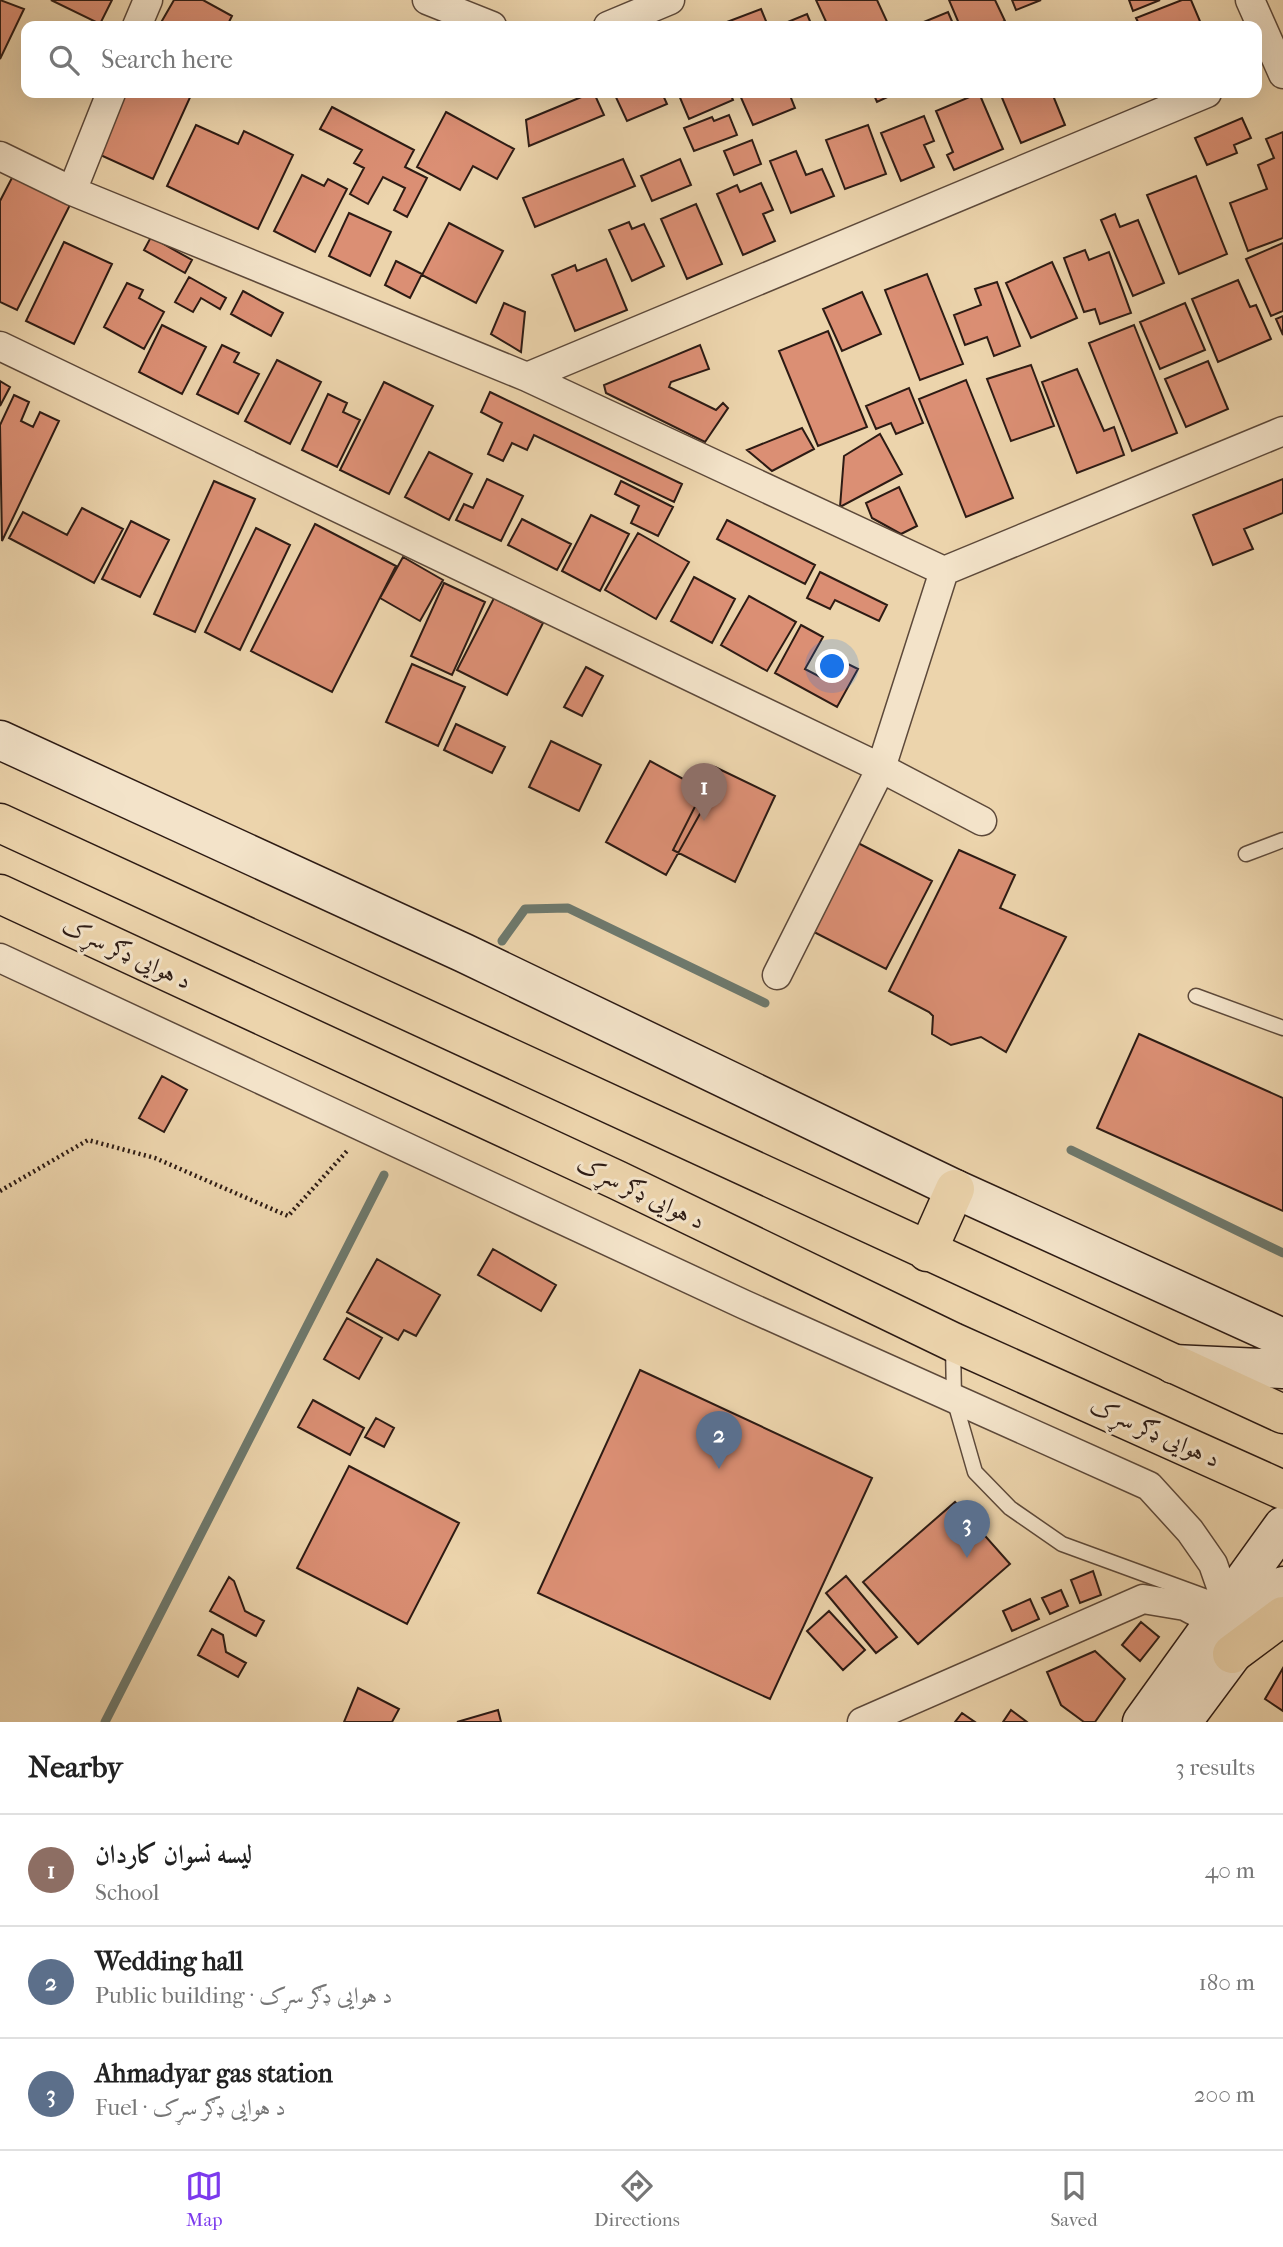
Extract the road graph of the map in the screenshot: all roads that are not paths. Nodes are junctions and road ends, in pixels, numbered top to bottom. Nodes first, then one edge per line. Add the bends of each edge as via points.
1 (148, 0) edge
2 (427, 0) edge
3 (670, 0) edge
4 (1250, 0) edge
5 (139, 21) edge
6 (480, 21) edge
7 (620, 21) edge
8 (1258, 21) edge
9 (1262, 33) edge
10 (1275, 68) edge
11 (109, 98) edge
12 (1196, 98) edge
13 (0, 156) edge
14 (72, 191) junction
15 (0, 346) edge
16 (527, 377) junction
17 (1283, 431) edge
18 (944, 570) junction
19 (0, 740) edge
20 (881, 768) junction
21 (982, 821) dead end
22 (0, 823) edge
23 (1283, 840) edge
24 (1246, 855) dead end
25 (0, 894) edge
26 (0, 958) edge
27 (777, 975) dead end
28 (1196, 996) dead end
29 (1283, 1028) edge
30 (955, 1189) junction
31 (927, 1252) junction
32 (1283, 1338) edge
33 (953, 1342) junction
34 (1169, 1363) junction
35 (1283, 1369) edge
36 (954, 1399) junction
37 (1283, 1414) edge
38 (1283, 1490) edge
39 (1283, 1526) edge
40 (1283, 1586) edge
41 (1283, 1616) edge
42 (1225, 1627) junction
43 (863, 1722) edge
44 (1142, 1722) edge
45 (1182, 1722) edge

1 - 5 street
2 - 6 street
3 - 7 street
4 - 8 street
9 - 10 street
11 - 14 street
12 - 16 street
13 - 14 street
14 - 16 street
15 - 20 street
16 - 18 street
17 - 18 street
18 - 20 street
19 - 30 street via 464,953
20 - 21 street
20 - 27 street
22 - 31 main road
23 - 24 lane
25 - 33 main road, د هوایی ډګر سړک via 617,1180
26 - 36 street
28 - 29 lane
30 - 31 main road
30 - 32 street
31 - 34 main road
33 - 36 lane
33 - 38 main road, د هوایی ډګر سړک
34 - 35 street
34 - 37 main road
36 - 42 lane via 975,1472 1010,1508 1062,1544
36 - 42 street via 1149,1486 1213,1564
39 - 42 street
40 - 42 street
41 - 42 main road
42 - 43 street via 1185,1606 1143,1599
42 - 44 street
42 - 45 street

